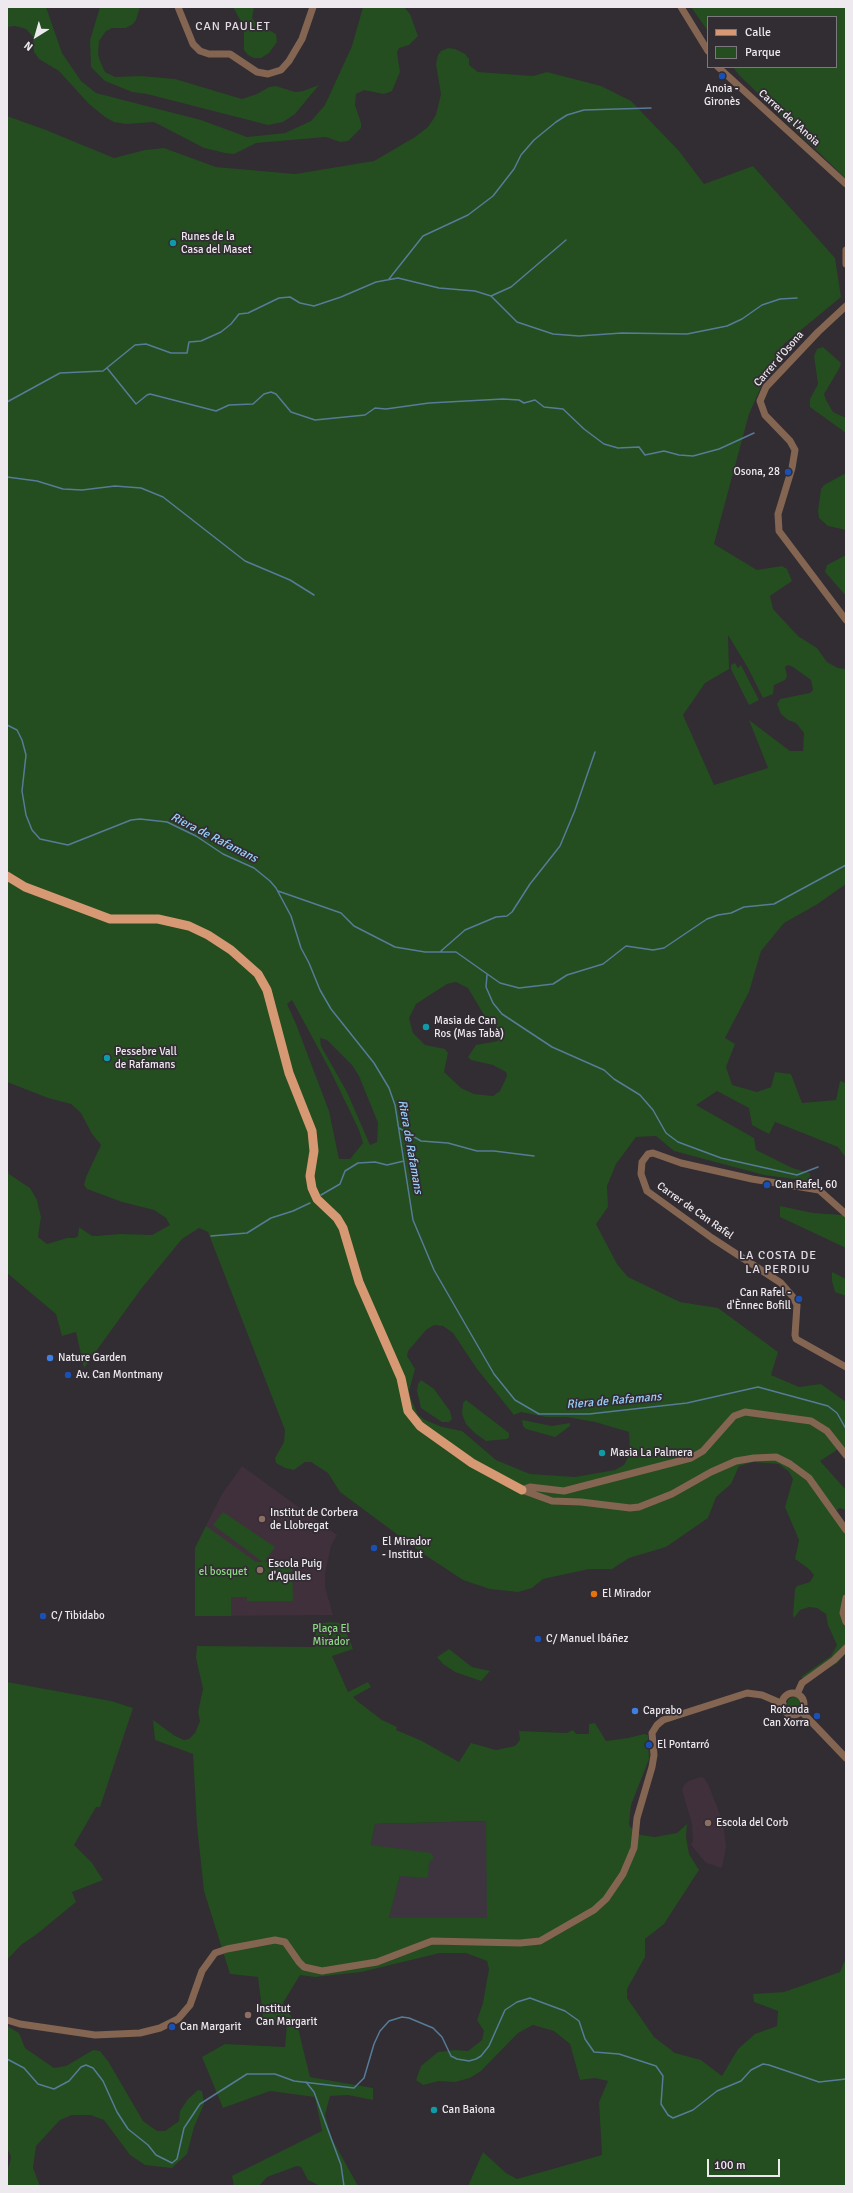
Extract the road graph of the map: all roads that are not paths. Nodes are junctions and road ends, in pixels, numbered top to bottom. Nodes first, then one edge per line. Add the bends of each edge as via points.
1 (178, 7) edge
2 (313, 7) edge
3 (681, 7) edge
4 (707, 49) edge
5 (719, 68) edge
6 (846, 184) edge
7 (846, 250) edge
8 (846, 264) edge
9 (846, 306) edge
10 (846, 620) edge
11 (7, 876) edge
12 (846, 1214) edge
13 (846, 1367) edge
14 (846, 1455) edge
15 (522, 1490) junction
16 (846, 1530) edge
17 (846, 1598) edge
18 (846, 1622) edge
19 (846, 1648) edge
20 (796, 1694) junction
21 (783, 1704) junction
22 (801, 1711) junction
23 (846, 1758) edge
24 (7, 2020) edge

1 - 2 street via 194,44 200,51 209,54 230,54 257,72 268,74 281,70 289,61 302,39
3 - 4 street
5 - 6 street, Carrer de l'Anoia
7 - 8 street
9 - 10 street, Carrer d'Osona via 766,387 760,401 765,416 790,441 795,450 778,514 779,531
11 - 15 main road via 25,887 110,919 158,919 189,926 231,950 258,974 267,990 289,1073 312,1132 312,1188 317,1199 337,1218 343,1228 359,1282 401,1378 408,1411 420,1426 472,1463
12 - 13 street, Carrer de Can Rafel via 819,1190 752,1180 681,1163 653,1153 642,1162 641,1174 647,1191 789,1290 797,1305 796,1340
14 - 15 street via 827,1431 811,1421 745,1412 732,1419 703,1451 691,1458 564,1492 530,1487
15 - 16 street via 552,1501 639,1507 672,1494 736,1461 776,1457 790,1464 813,1482
17 - 18 street via 843,1613
19 - 20 street via 834,1660 809,1676
20 - 21 street via 788,1695
20 - 22 street via 803,1699
21 - 22 street via 789,1714 795,1715
21 - 24 street via 747,1692 663,1720 657,1725 652,1733 654,1755 637,1818 634,1848 623,1874 606,1899 594,1910 540,1941 432,1942 377,1962 322,1971 304,1967 286,1942 275,1940 215,1953 202,1971 190,2005 178,2019 160,2028 140,2033 95,2035
22 - 23 street

